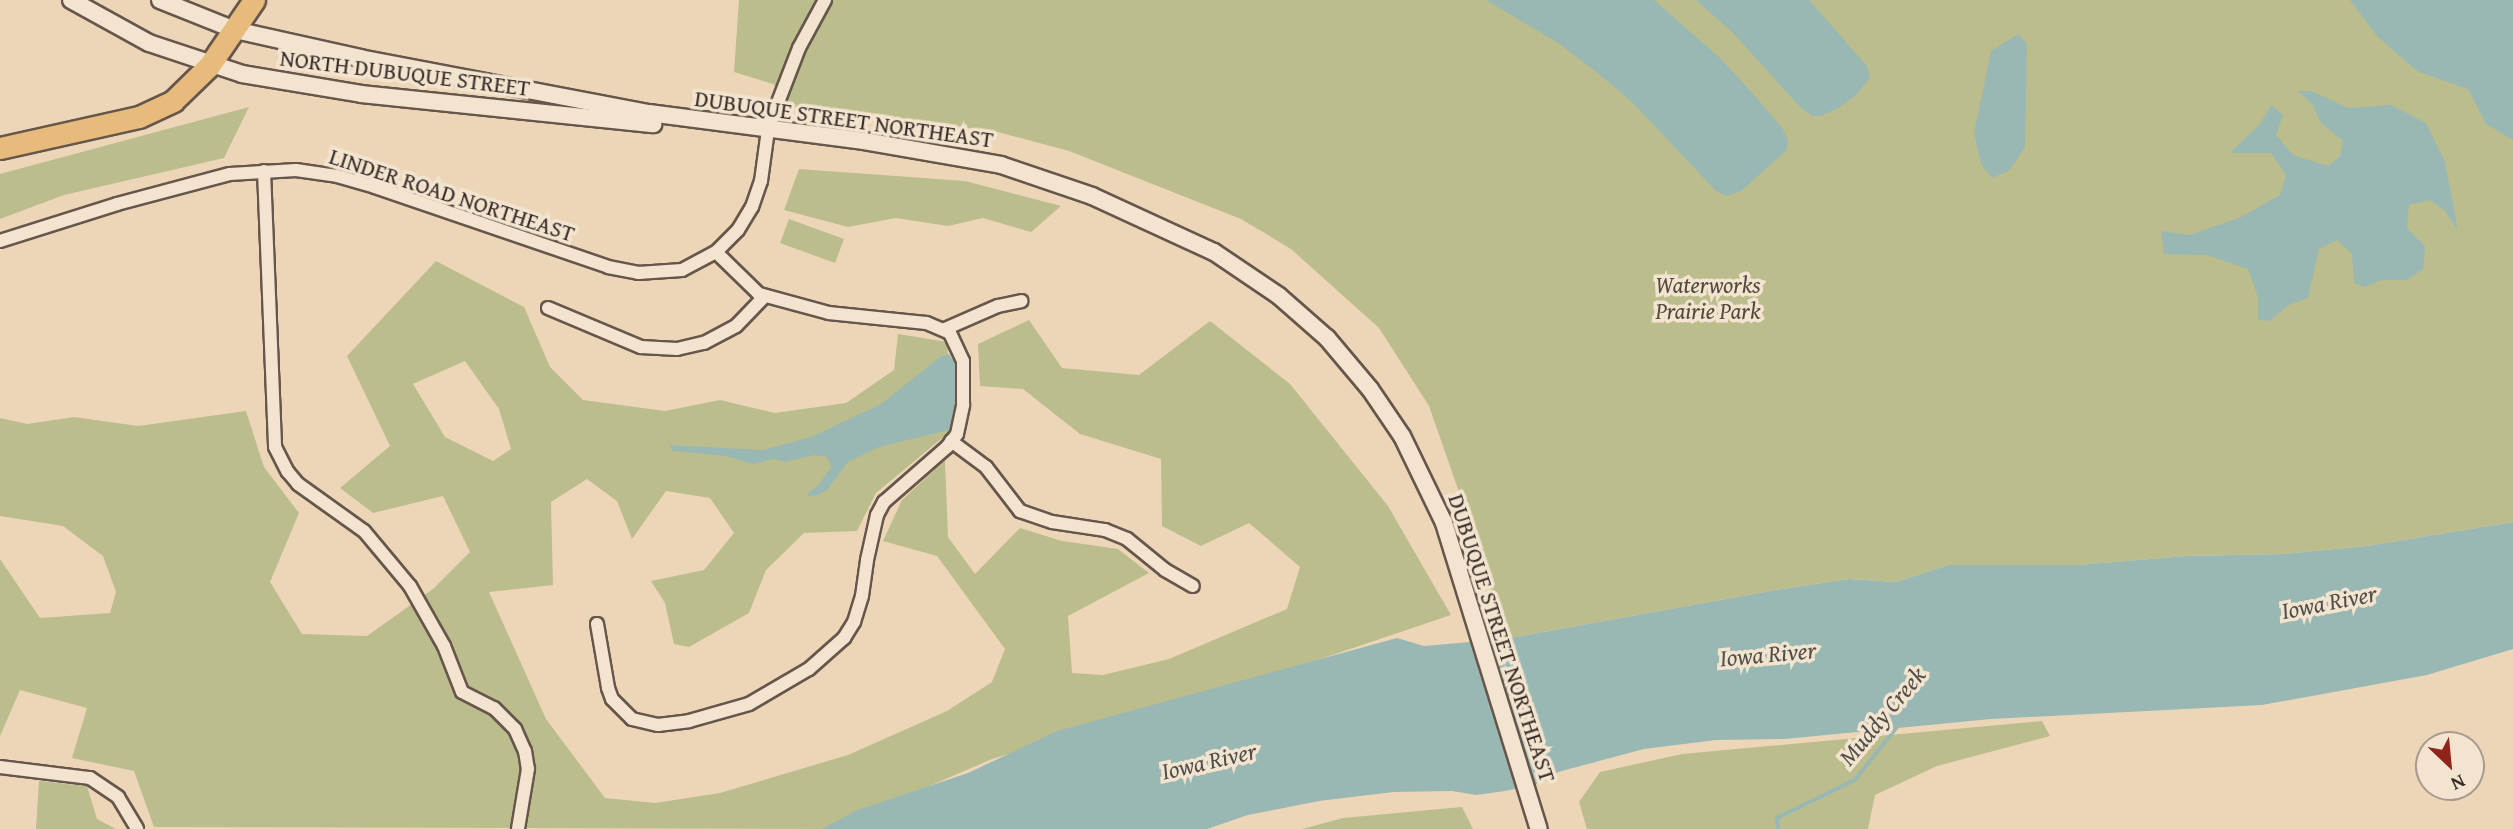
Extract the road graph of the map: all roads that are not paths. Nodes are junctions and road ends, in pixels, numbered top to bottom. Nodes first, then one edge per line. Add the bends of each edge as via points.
1 (71, 0) edge
2 (160, 0) edge
3 (254, 0) edge
4 (825, 0) edge
5 (235, 30) junction
6 (209, 66) junction
7 (750, 128) junction
8 (768, 130) junction
9 (0, 148) edge
10 (264, 171) junction
11 (0, 241) edge
12 (716, 252) junction
13 (765, 296) junction
14 (1021, 301) dead end
15 (548, 308) dead end
16 (945, 329) junction
17 (951, 441) junction
18 (1193, 586) dead end
19 (597, 624) dead end
20 (0, 767) edge
21 (137, 829) edge
22 (518, 829) edge
23 (1539, 829) edge

1 - 6 main road, NORTH DUBUQUE STREET via 149,43
2 - 5 main road, DUBUQUE STREET NORTHEAST
3 - 5 highway
4 - 8 street, LINDER ROAD NORTHEAST via 799,48
5 - 6 highway
5 - 7 main road, DUBUQUE STREET NORTHEAST via 566,98
6 - 7 main road, NORTH DUBUQUE STREET via 361,94 650,123
6 - 9 highway via 180,96 155,111
7 - 8 main road, DUBUQUE STREET NORTHEAST
8 - 12 street, LINDER ROAD NORTHEAST via 761,181 752,207
8 - 23 main road, DUBUQUE STREET NORTHEAST via 1001,165 1092,196 1245,271 1327,338 1390,416 1437,505
10 - 11 street, LINDER ROAD NORTHEAST via 230,174 172,189
10 - 12 street, LINDER ROAD NORTHEAST via 337,176 638,273 682,270
10 - 22 street via 275,447 298,484 364,531 402,575 444,646 462,692 494,708 515,729 528,769
12 - 13 street via 752,290
13 - 15 street via 736,326 704,343 677,349 641,346
13 - 16 street via 829,313
14 - 16 street
16 - 17 street via 959,349 964,378 961,418
17 - 18 street via 986,467 1020,511 1127,539
17 - 19 street via 884,502 862,596 844,638 809,669 748,704 689,721 658,725 632,719 612,699
20 - 21 street via 90,778 118,797

